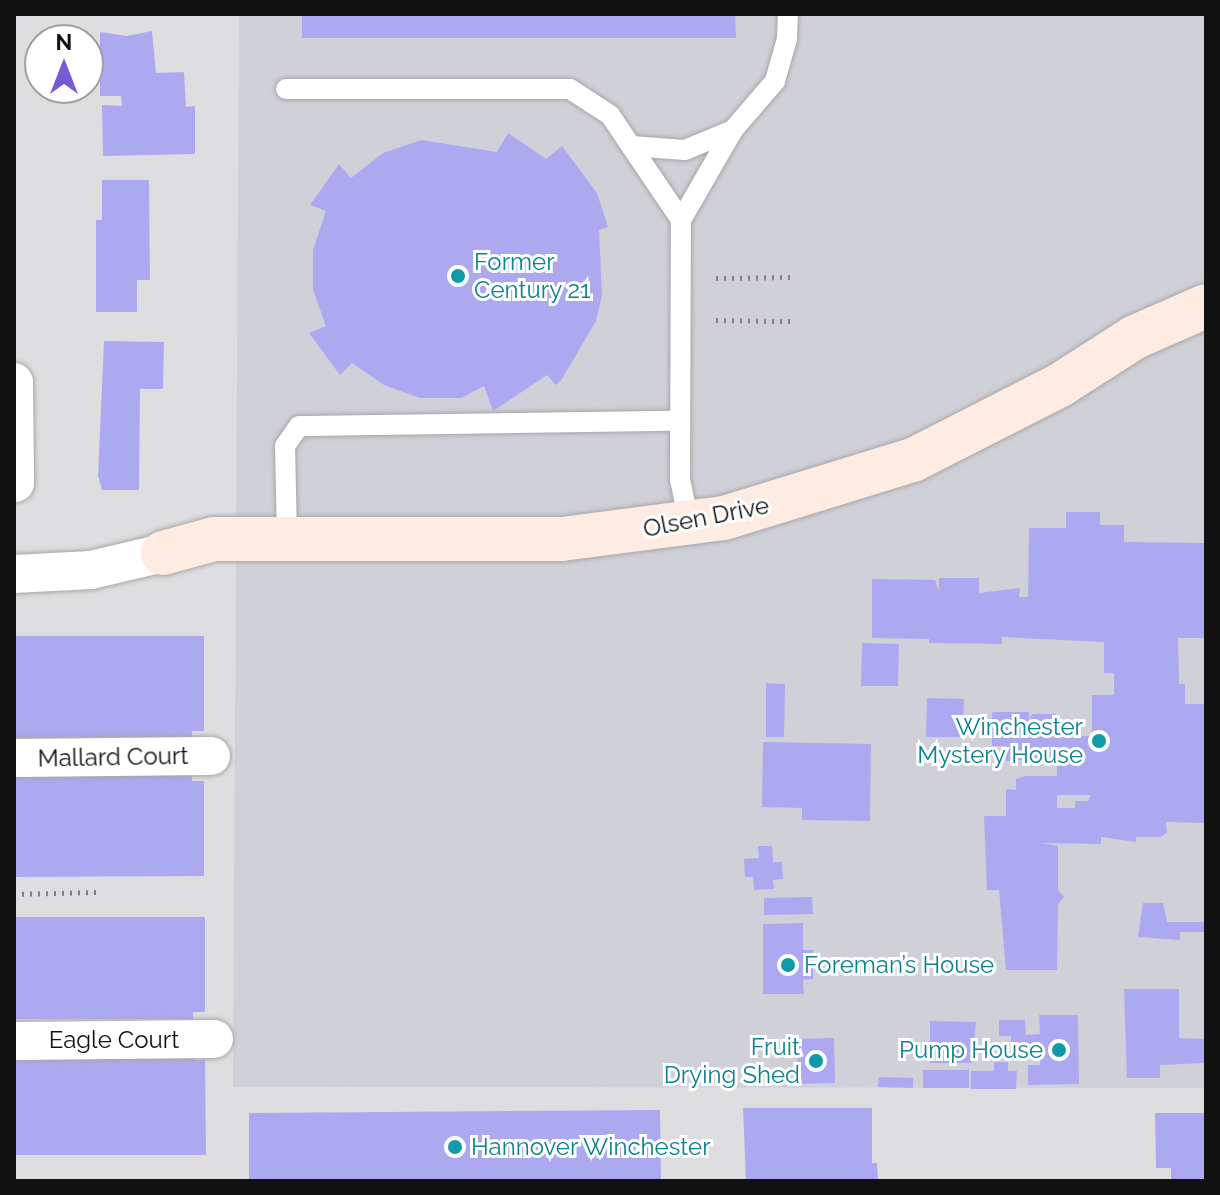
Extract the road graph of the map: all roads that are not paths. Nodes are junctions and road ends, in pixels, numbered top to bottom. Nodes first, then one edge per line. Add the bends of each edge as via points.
1 (788, 14) edge
2 (286, 89) dead end
3 (733, 130) junction
4 (631, 146) junction
5 (681, 220) junction
6 (1206, 306) edge
7 (14, 382) edge
8 (680, 421) junction
9 (15, 483) edge
10 (689, 523) junction
11 (287, 539) junction
12 (163, 553) joint
13 (14, 574) edge
14 (211, 756) dead end
15 (14, 758) edge
16 (214, 1039) dead end
17 (14, 1041) edge

1 - 3 lane via 775,81
2 - 4 lane via 570,89 610,115
3 - 4 lane via 685,150
3 - 5 lane
4 - 5 lane
5 - 8 lane
6 - 10 street, Olsen Drive via 1135,337 1060,385 913,460 822,490
7 - 9 street
8 - 10 lane via 680,479
8 - 11 lane via 299,426 285,446
10 - 11 street, Olsen Drive via 562,539
11 - 12 street, Olsen Drive via 214,539
12 - 13 street via 91,570
14 - 15 street, Mallard Court
16 - 17 street, Eagle Court

